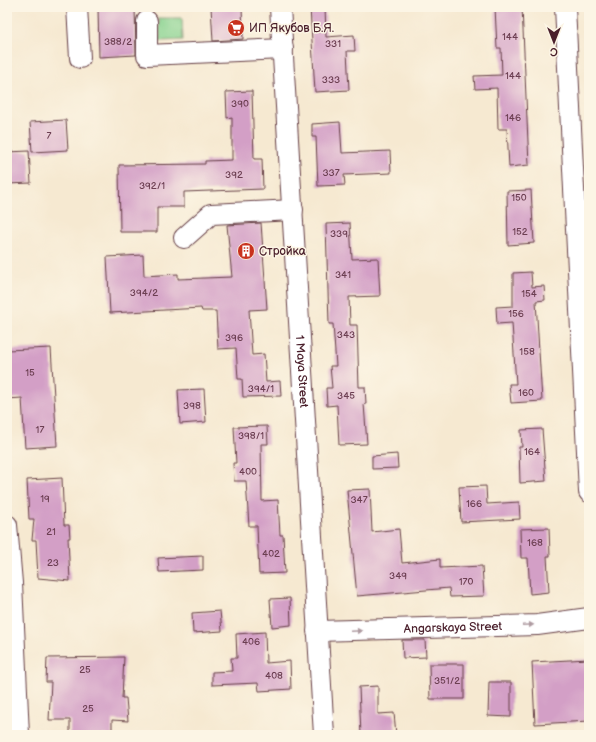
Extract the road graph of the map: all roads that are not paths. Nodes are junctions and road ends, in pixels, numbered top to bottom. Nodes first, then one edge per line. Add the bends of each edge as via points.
1 (77, 7) edge
2 (280, 7) edge
3 (564, 7) edge
4 (146, 22) dead end
5 (283, 49) junction
6 (80, 58) dead end
7 (293, 210) junction
8 (184, 238) dead end
9 (589, 492) edge
10 (7, 525) edge
11 (589, 618) edge
12 (317, 631) junction
13 (19, 735) edge
14 (324, 735) edge

1 - 6 street
2 - 5 street, 1 Maya Street
3 - 9 street
4 - 5 street via 147,55
5 - 7 street, 1 Maya Street
7 - 8 street via 211,214
7 - 12 street, 1 Maya Street
10 - 13 street
12 -> 11 street, Angarskaya Street via 537,625
12 - 14 street, 1 Maya Street

